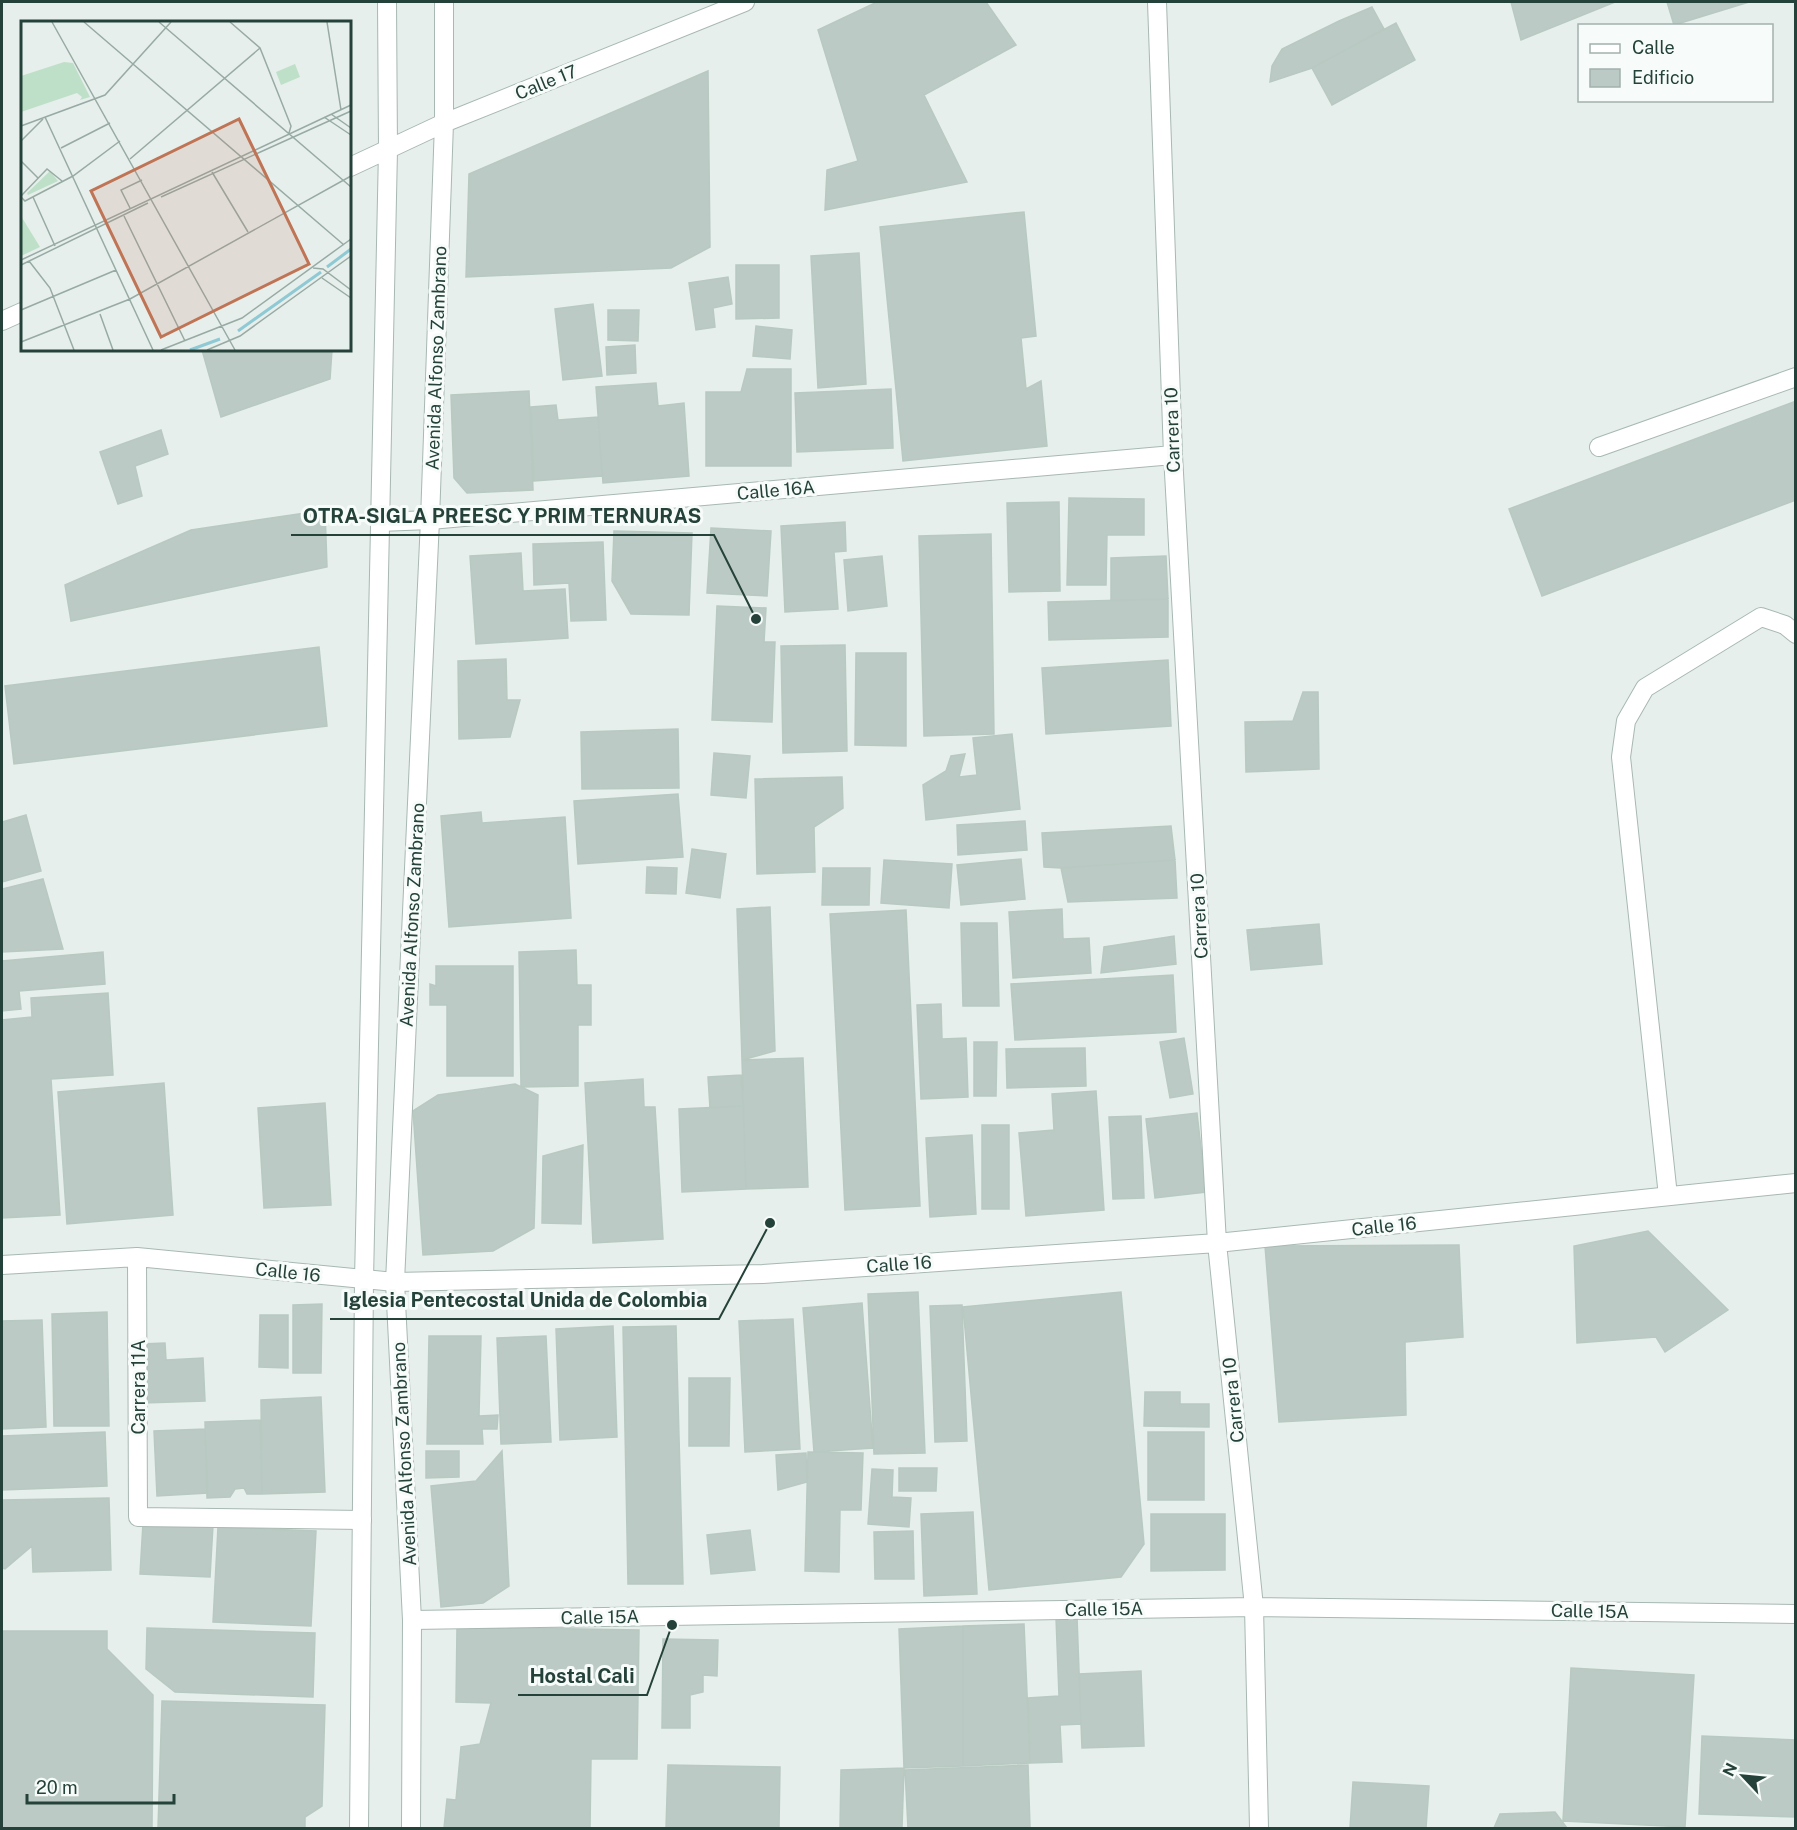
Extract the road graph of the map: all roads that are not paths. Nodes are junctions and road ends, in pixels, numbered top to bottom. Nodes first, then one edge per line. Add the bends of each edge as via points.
1 (387, 2) edge
2 (444, 2) edge
3 (745, 2) edge
4 (1157, 2) edge
5 (444, 123) junction
6 (388, 150) junction
7 (351, 167) edge
8 (21, 312) edge
9 (2, 321) edge
10 (1796, 377) edge
11 (1599, 447) dead end
12 (1173, 455) junction
13 (430, 520) junction
14 (380, 522) junction
15 (1796, 634) edge
16 (1796, 1183) edge
17 (1668, 1196) junction
18 (1217, 1243) junction
19 (137, 1257) junction
20 (2, 1265) edge
21 (364, 1280) junction
22 (394, 1282) junction
23 (362, 1520) junction
24 (1254, 1607) junction
25 (1796, 1614) edge
26 (412, 1620) junction
27 (359, 1828) edge
28 (411, 1828) edge
29 (1260, 1828) edge

1 - 6 street, Avenida Alfonso Zambrano
2 - 5 street, Avenida Alfonso Zambrano
3 - 5 street, Calle 17
4 - 12 street, Carrera 10
5 - 6 street, Calle 17
5 - 13 street, Avenida Alfonso Zambrano
6 - 7 street, Calle 17
6 - 14 street, Avenida Alfonso Zambrano
8 - 9 street
10 - 11 street
12 - 13 street, Calle 16A
12 - 18 street, Carrera 10
13 - 14 street, Calle 16A
13 - 22 street, Avenida Alfonso Zambrano
14 - 21 street, Avenida Alfonso Zambrano
15 - 17 street via 1761,617 1645,688 1626,721 1621,757
16 - 17 street, Calle 16
17 - 18 street, Calle 16
18 - 22 street, Calle 16 via 763,1274
18 - 24 street, Carrera 10
19 - 20 street, Calle 16
19 - 21 street, Calle 16
19 - 23 street, Carrera 11A via 138,1517
21 - 22 street, Calle 16
21 - 23 street, Avenida Alfonso Zambrano
22 - 26 street, Avenida Alfonso Zambrano
23 - 27 street, Avenida Alfonso Zambrano
24 - 25 street, Calle 15A
24 - 26 street, Calle 15A
24 - 29 street, Carrera 10
26 - 28 street, Avenida Alfonso Zambrano

